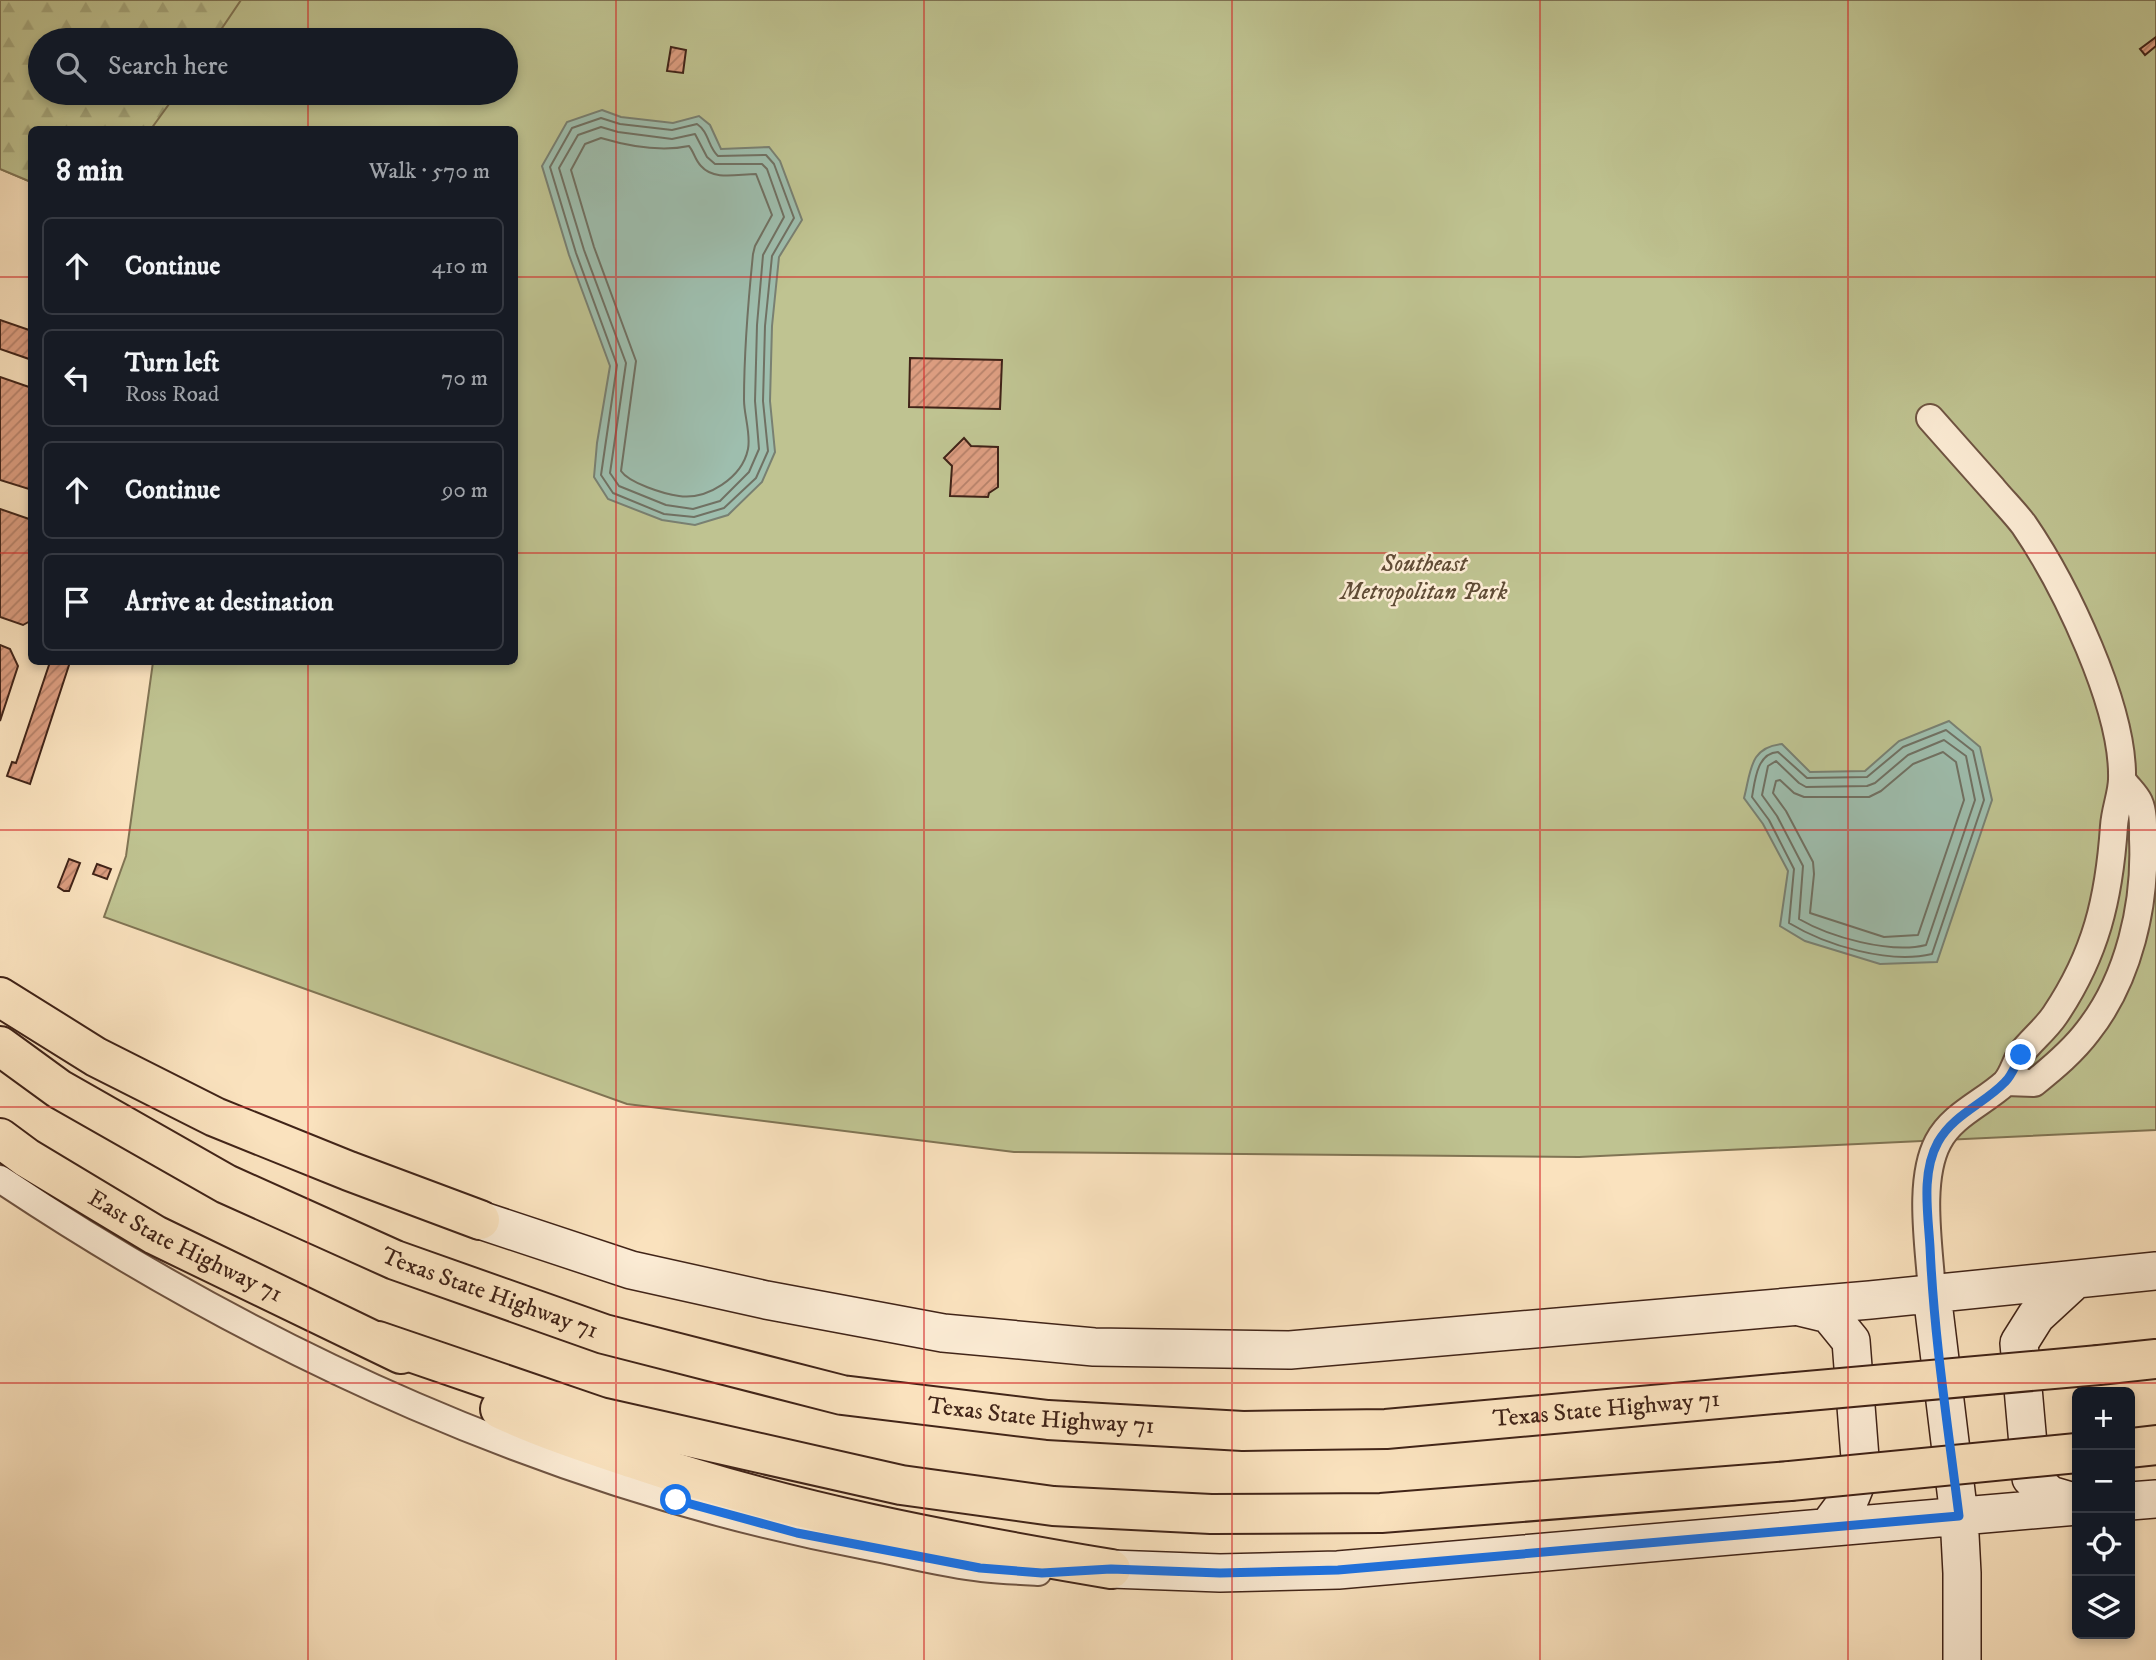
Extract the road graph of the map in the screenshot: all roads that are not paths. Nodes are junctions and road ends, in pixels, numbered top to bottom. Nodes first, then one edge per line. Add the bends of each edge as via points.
1 (1930, 418) dead end
2 (2123, 781) junction
3 (2094, 944) junction
4 (2127, 952) junction
5 (0, 997) edge
6 (0, 1046) edge
7 (2006, 1082) junction
8 (0, 1138) edge
9 (0, 1179) edge
10 (480, 1220) joint
11 (2156, 1272) edge
12 (2075, 1280) junction
13 (1932, 1294) junction
14 (1799, 1307) junction
15 (378, 1341) junction
16 (2156, 1359) edge
17 (2156, 1445) edge
18 (2135, 1447) edge
19 (2072, 1453) edge
20 (2156, 1499) edge
21 (2135, 1501) edge
22 (2072, 1502) edge
23 (2072, 1505) edge
24 (1959, 1516) junction
25 (1828, 1527) junction
26 (1111, 1569) junction
27 (1962, 1660) edge

1 - 2 street via 2023,524 2058,582 2103,682 2119,742
2 - 3 street
2 - 4 street via 2139,803 2144,858 2142,891
3 - 4 street via 2107,942
3 - 7 street via 2053,1017 2021,1055
4 - 7 street via 2105,1005 2065,1058 2034,1083
5 - 10 highway via 96,1057 215,1117
6 - 16 highway, Texas State Highway 71, bridge via 59,1089 226,1184 395,1260 604,1334 842,1395 1048,1420 1243,1431 1386,1429
7 - 13 street via 1969,1109 1938,1143 1929,1170 1927,1200
8 - 15 highway, East State Highway 71 via 155,1235
9 - 26 street via 80,1233 222,1314 386,1395 560,1464 797,1533 980,1568 1042,1573
10 - 14 street via 631,1270 753,1297 943,1333 1094,1348 1290,1350
11 - 12 street
12 - 13 street
12 - 22 street via 2036,1316 2019,1343 2031,1478 2050,1495
13 - 14 street
13 - 24 street
14 - 25 street via 1829,1314 1851,1341 1861,1471 1851,1496
15 - 19 highway, bridge via 600,1417 901,1485 1053,1506 1211,1514 1381,1513
15 - 26 highway via 502,1410 707,1484 973,1546
17 - 18 highway
20 - 21 street
23 - 24 street
24 - 25 street
24 - 27 street
25 - 26 street via 1338,1570 1220,1573

